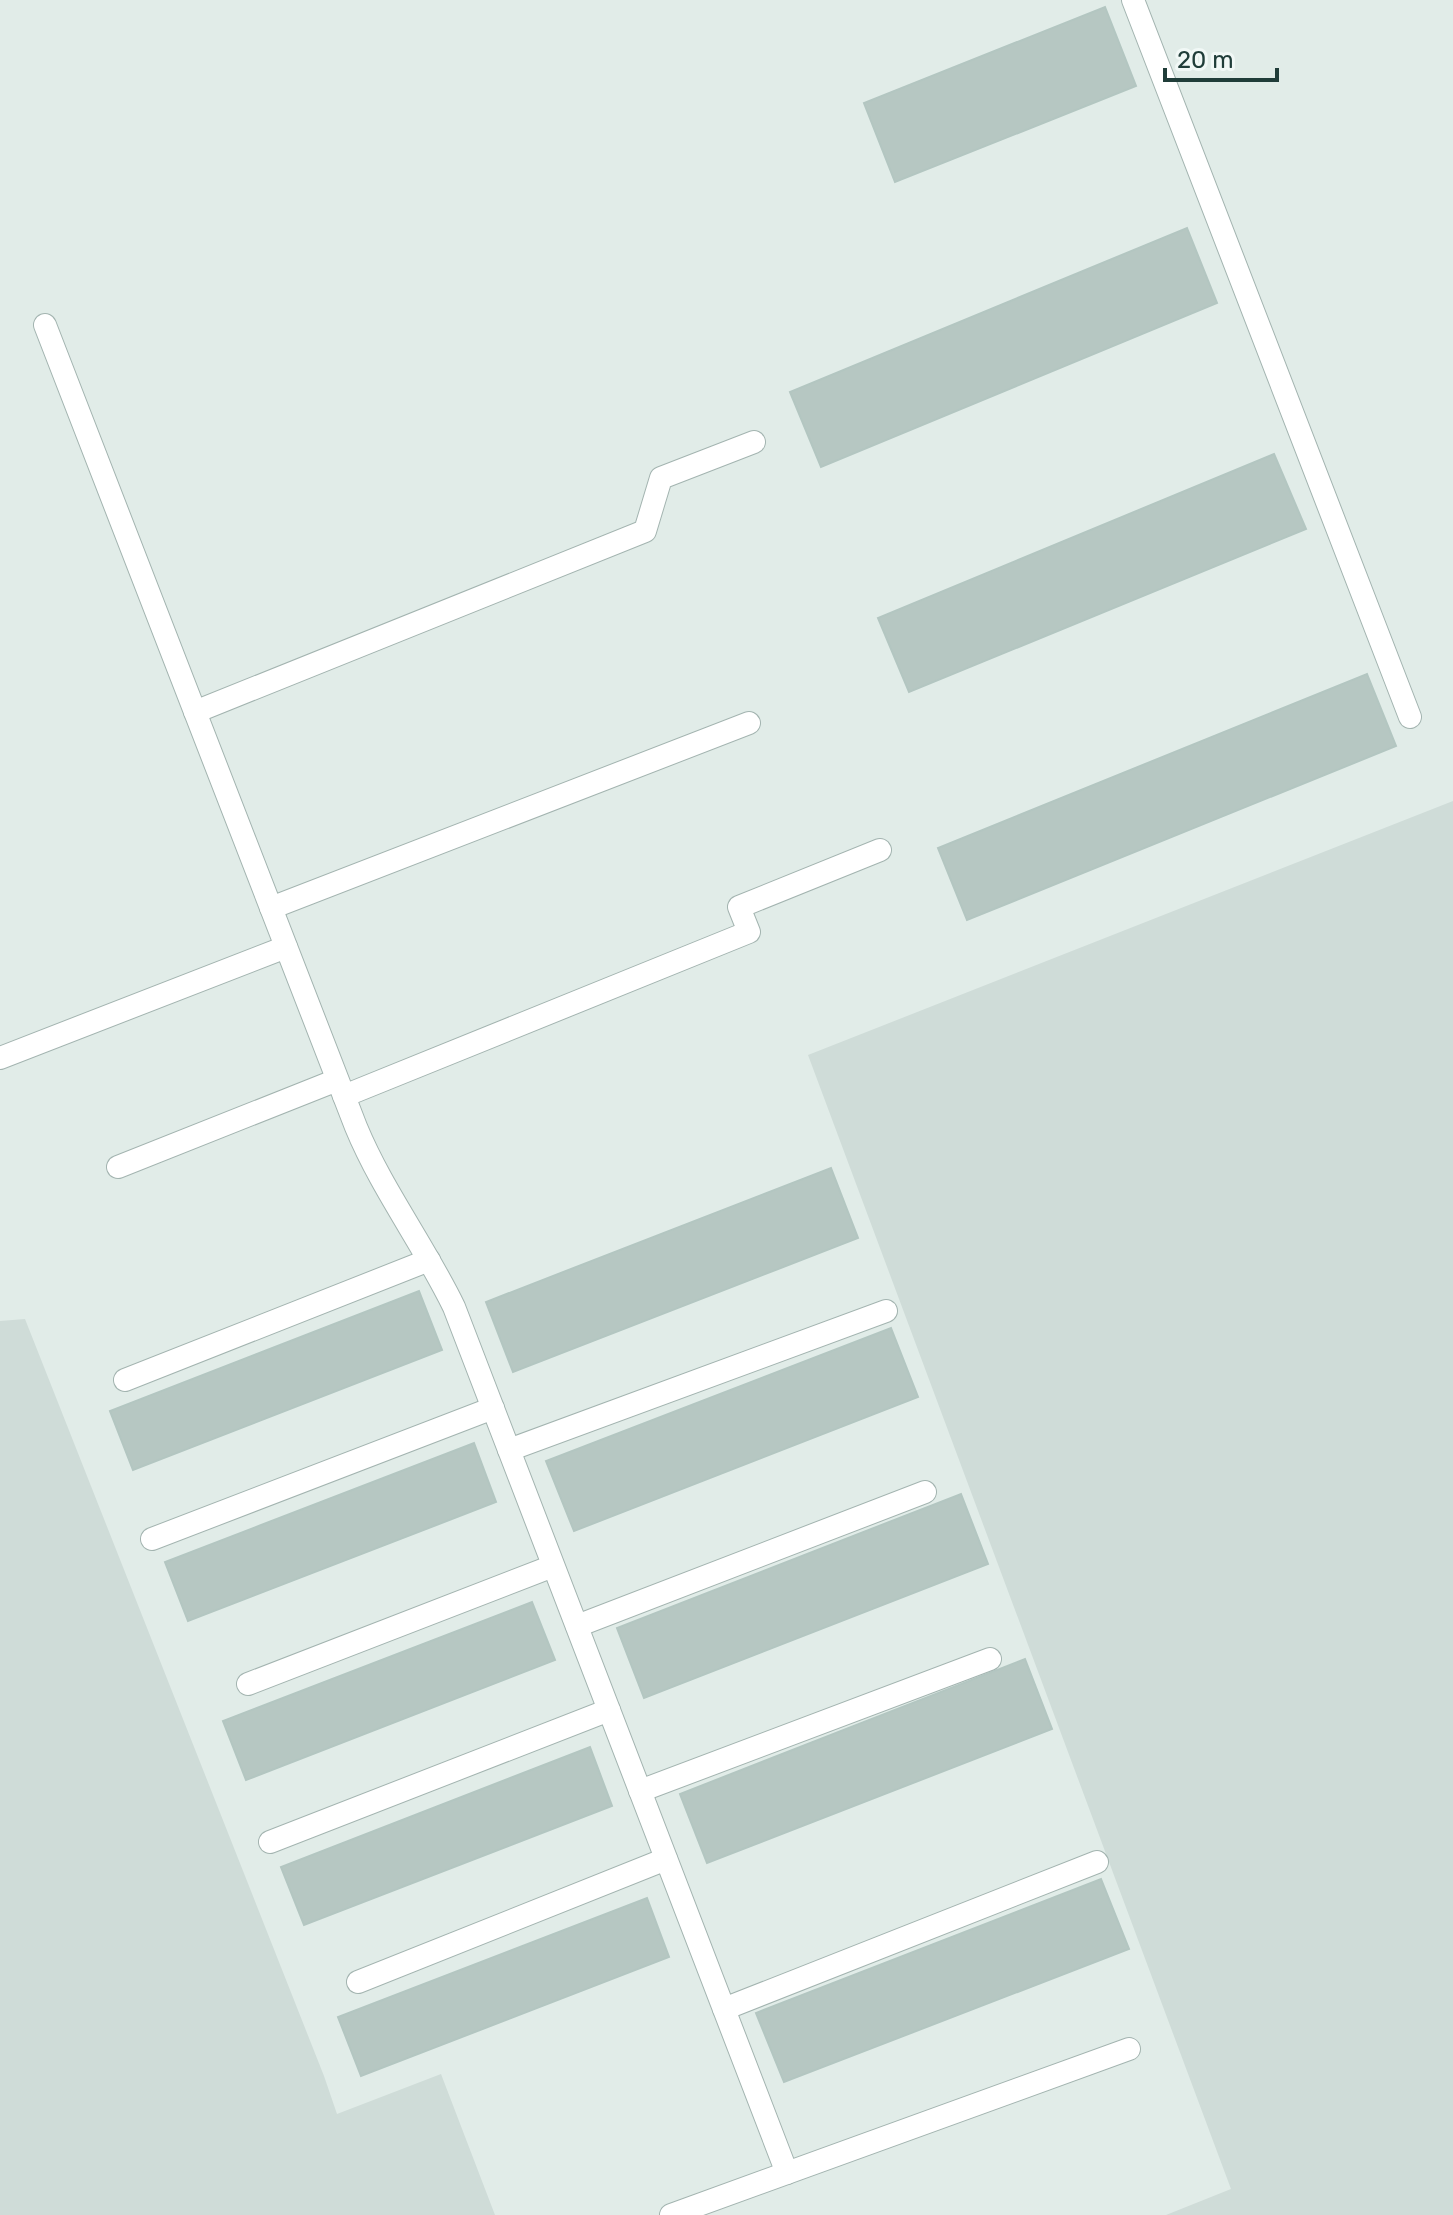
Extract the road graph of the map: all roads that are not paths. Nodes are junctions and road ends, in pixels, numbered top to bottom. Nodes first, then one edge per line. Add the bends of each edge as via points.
1 (1133, 0) edge
2 (45, 325) dead end
3 (754, 442) dead end
4 (195, 712) junction
5 (1410, 717) dead end
6 (749, 723) dead end
7 (880, 850) dead end
8 (271, 908) junction
9 (286, 947) junction
10 (0, 1058) edge
11 (340, 1088) junction
12 (118, 1167) dead end
13 (429, 1260) junction
14 (886, 1311) dead end
15 (125, 1380) dead end
16 (493, 1408) junction
17 (509, 1450) junction
18 (925, 1492) dead end
19 (152, 1539) dead end
20 (553, 1566) junction
21 (577, 1626) junction
22 (990, 1659) dead end
23 (248, 1684) dead end
24 (609, 1710) junction
25 (640, 1791) junction
26 (270, 1842) dead end
27 (666, 1859) junction
28 (1097, 1862) dead end
29 (358, 1982) dead end
30 (724, 2009) junction
31 (1129, 2049) dead end
32 (787, 2173) junction
33 (671, 2215) edge

1 - 5 lane
2 - 4 lane
3 - 4 lane via 661,478 645,531
4 - 8 lane
6 - 8 lane
7 - 11 lane via 739,907 749,932
8 - 9 lane
9 - 10 lane
9 - 11 lane
11 - 12 lane
11 - 13 lane via 371,1164
13 - 15 lane
13 - 16 lane via 454,1307
14 - 17 lane
16 - 17 lane
16 - 19 lane
17 - 20 lane
18 - 21 lane
20 - 21 lane
20 - 23 lane
21 - 24 lane
22 - 25 lane
24 - 25 lane
24 - 26 lane
25 - 27 lane
27 - 29 lane
27 - 30 lane
28 - 30 lane
30 - 32 lane
31 - 32 lane
32 - 33 lane

